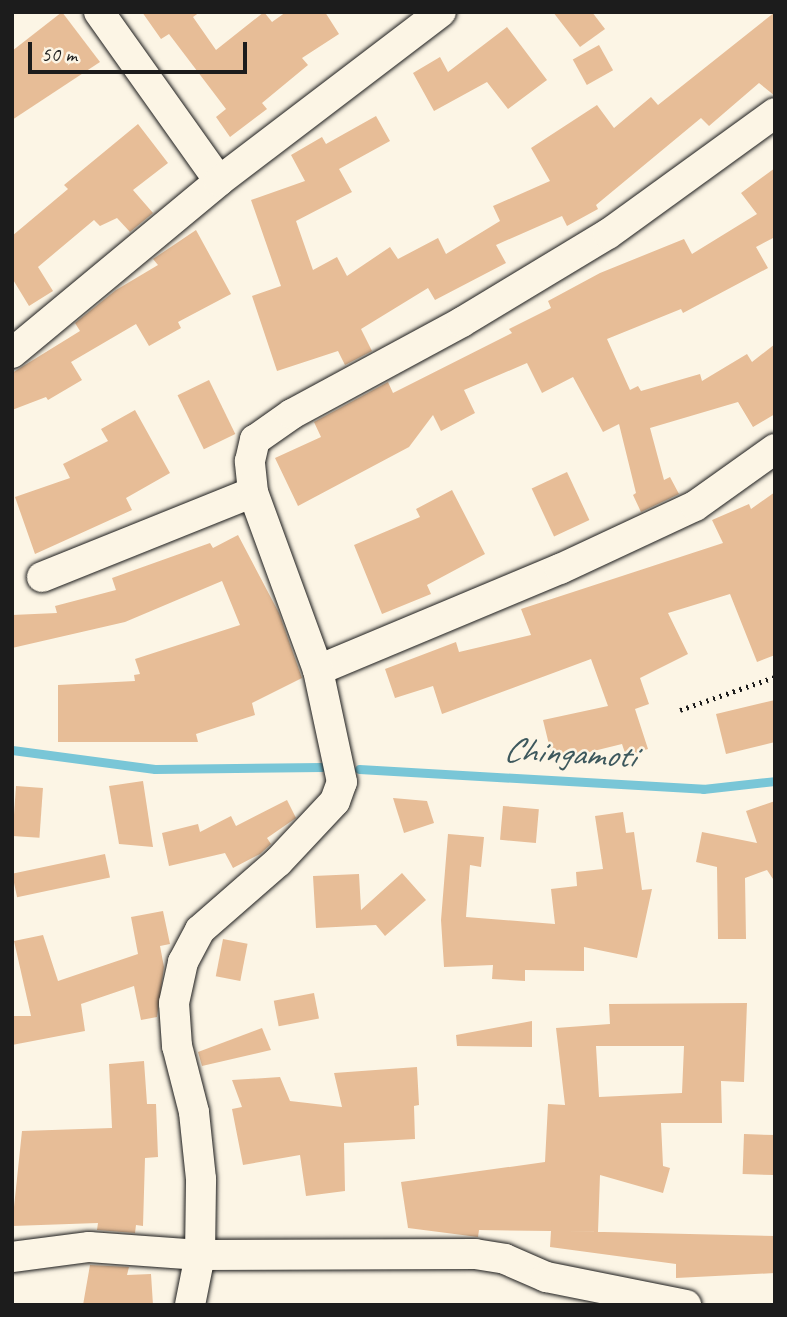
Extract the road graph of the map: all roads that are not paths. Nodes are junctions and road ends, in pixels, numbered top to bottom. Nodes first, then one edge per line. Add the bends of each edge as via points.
1 (99, 12) edge
2 (441, 12) edge
3 (775, 113) edge
4 (219, 181) junction
5 (12, 353) edge
6 (775, 449) edge
7 (253, 492) junction
8 (43, 577) dead end
9 (318, 670) junction
10 (200, 1255) junction
11 (12, 1257) edge
12 (190, 1305) edge
13 (687, 1305) edge

1 - 4 street
2 - 4 street
3 - 7 street via 608,234 461,322 292,414 255,440 250,461
4 - 5 street
6 - 9 street via 695,506 560,569
7 - 8 street
7 - 9 street
9 - 10 street via 342,782 335,801 278,862 200,930 183,962 174,1003 177,1046 194,1112 201,1179
10 - 11 street via 89,1247
10 - 12 street
10 - 13 street via 475,1254 505,1259 558,1280

